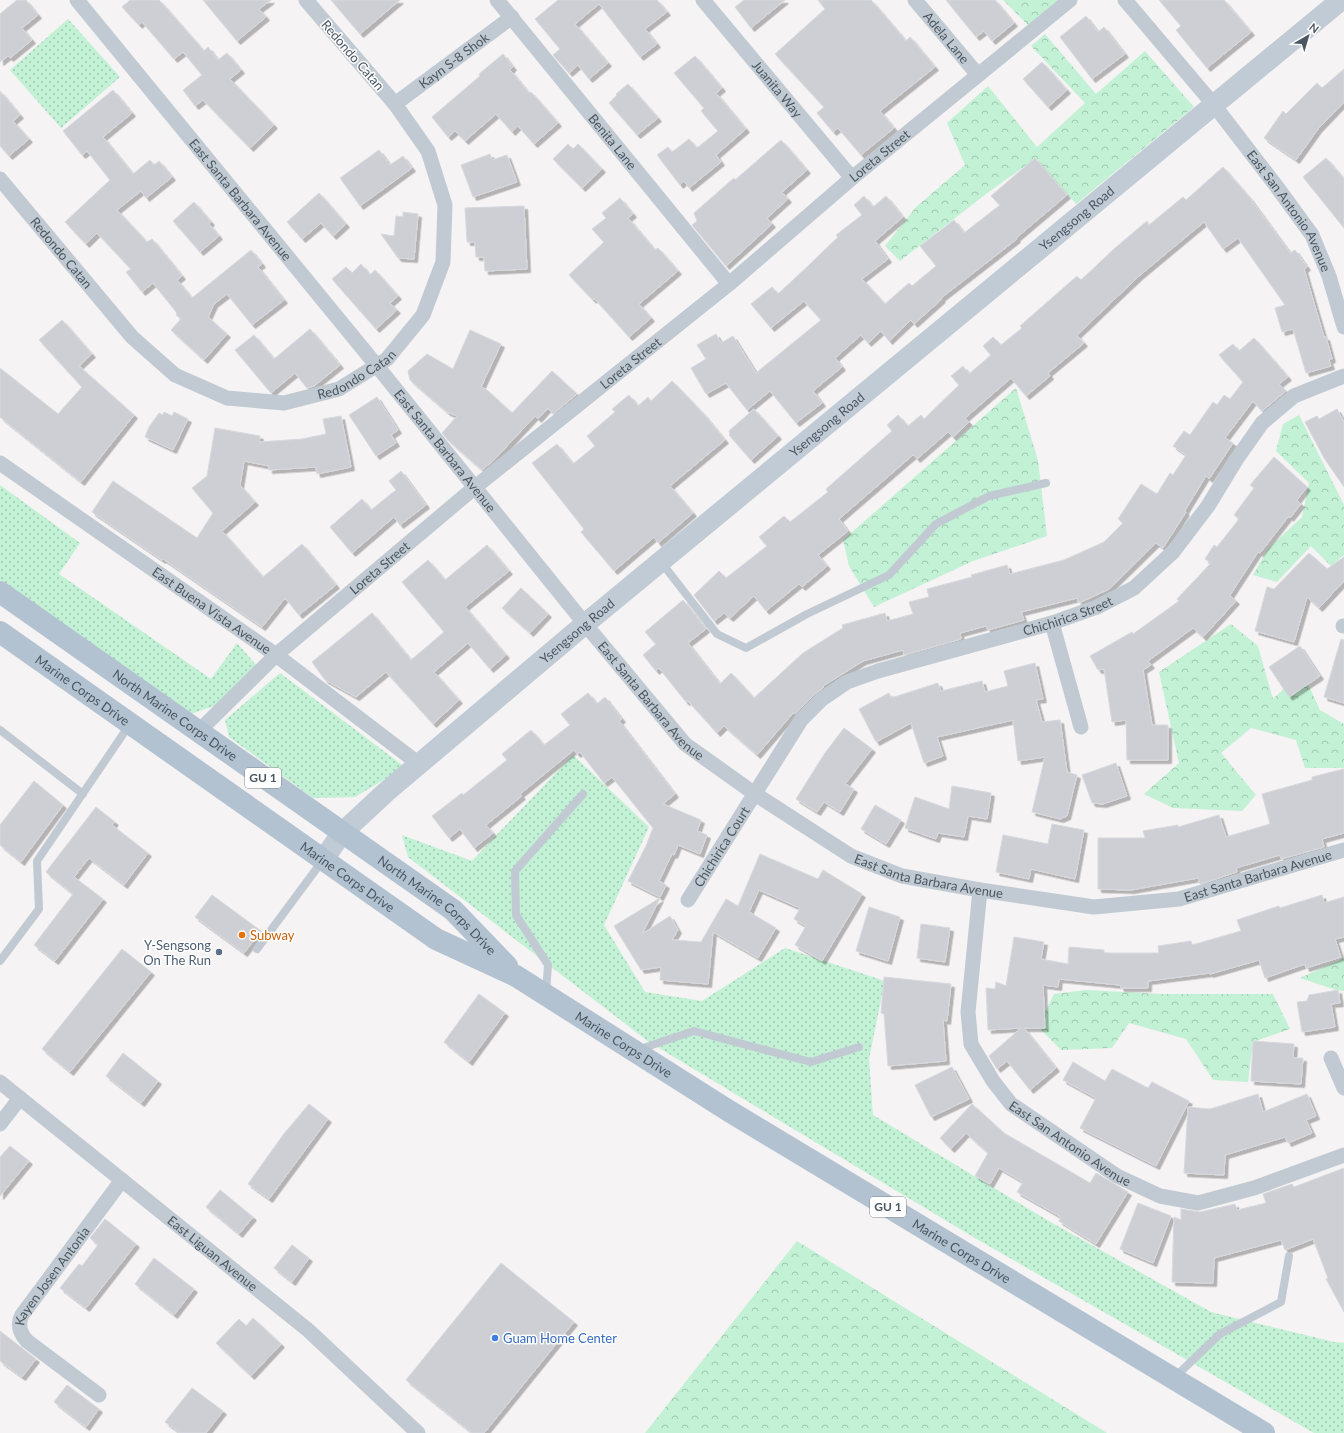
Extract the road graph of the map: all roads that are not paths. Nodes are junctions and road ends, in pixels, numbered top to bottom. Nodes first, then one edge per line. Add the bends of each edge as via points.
1 (77, 0) edge
2 (306, 0) edge
3 (498, 0) edge
4 (703, 0) edge
5 (915, 0) edge
6 (1070, 0) edge
7 (1125, 0) edge
8 (1340, 0) edge
9 (512, 18) junction
10 (978, 75) junction
11 (395, 104) junction
12 (1214, 105) junction
13 (852, 178) junction
14 (0, 179) edge
15 (729, 284) junction
16 (1344, 327) edge
17 (377, 366) junction
18 (1344, 376) edge
19 (0, 463) edge
20 (1046, 483) dead end
21 (474, 488) junction
22 (661, 562) junction
23 (0, 592) edge
24 (1052, 622) junction
25 (585, 624) junction
26 (0, 632) edge
27 (276, 656) junction
28 (130, 724) junction
29 (1081, 727) dead end
30 (0, 730) edge
31 (198, 732) junction
32 (420, 764) junction
33 (83, 794) junction
34 (583, 794) dead end
35 (755, 794) junction
36 (342, 834) junction
37 (1344, 850) edge
38 (323, 860) junction
39 (980, 890) junction
40 (688, 900) dead end
41 (257, 949) dead end
42 (0, 961) edge
43 (516, 976) junction
44 (546, 995) junction
45 (859, 1047) dead end
46 (633, 1051) junction
47 (1331, 1058) dead end
48 (0, 1082) edge
49 (1344, 1088) edge
50 (20, 1098) junction
51 (0, 1124) edge
52 (1344, 1155) edge
53 (122, 1180) junction
54 (1289, 1256) dead end
55 (1174, 1378) junction
56 (99, 1395) dead end
57 (418, 1433) edge
58 (1264, 1433) edge

1 - 17 street, East Santa Barbara Avenue
2 - 11 street, Redondo Catan
3 - 9 street, Benita Lane
4 - 13 street, Juanita Way
5 - 10 street, Adela Lane
6 - 10 street, Loreta Street
7 - 12 street, East San Antonio Avenue
8 - 12 main road, Ysengsong Road
9 - 11 street, Kayn S-8 Shok
9 - 15 street, Benita Lane
10 - 13 street, Loreta Street
11 - 17 street, Redondo Catan via 428,151 444,205 443,262 423,315 387,359
12 - 16 street, East San Antonio Avenue via 1312,235 1329,276
12 - 22 main road, Ysengsong Road
13 - 15 street, Loreta Street
14 - 17 street, Redondo Catan via 132,338 175,375 227,398 284,403 339,389
15 - 21 street, Loreta Street
17 - 21 street, East Santa Barbara Avenue
18 - 24 street, Chichirica Street via 1294,396 1262,423 1208,506 1173,552 1134,588 1097,607
19 - 27 street, East Buena Vista Avenue
20 - 22 lane via 989,496 936,524 889,575 807,614 746,648 717,634
21 - 25 street, East Santa Barbara Avenue
21 - 27 street, Loreta Street
22 - 25 main road, Ysengsong Road
23 - 31 main road, North Marine Corps Drive / GU 1
24 - 29 street
24 - 35 street, Chichirica Street via 878,670 847,682 822,699 801,720
25 - 32 main road, Ysengsong Road
25 - 35 street, East Santa Barbara Avenue via 685,744
26 - 28 main road, Marine Corps Drive / GU 1
27 - 31 street, Loreta Street
27 - 32 street, East Buena Vista Avenue
28 - 33 lane
28 - 38 main road, Marine Corps Drive / GU 1
30 - 33 lane
31 - 36 main road, North Marine Corps Drive / GU 1
32 - 36 main road, Ysengsong Road
33 - 42 lane via 37,861 39,909
34 - 44 lane via 515,871 516,915 548,964
35 - 39 street, East Santa Barbara Avenue via 851,856 902,876
35 - 40 street, Chichirica Court
36 - 38 main road, Ysengsong Road
36 - 43 main road, North Marine Corps Drive / GU 1 via 453,910
37 - 39 street, East Santa Barbara Avenue via 1179,899 1094,907
38 - 41 lane
38 - 43 main road, Marine Corps Drive / GU 1 via 436,939
39 - 52 street, East San Antonio Avenue via 968,1012 972,1044 993,1081 1011,1104 1117,1176 1160,1196 1198,1203 1254,1188
43 - 44 main road, Marine Corps Drive / GU 1
44 - 46 main road, Marine Corps Drive / GU 1
45 - 46 lane via 811,1062 694,1031
46 - 55 main road, Marine Corps Drive / GU 1
47 - 49 street
48 - 50 street, East Liguan Avenue
50 - 51 street
50 - 53 street, East Liguan Avenue
53 - 56 street, Kayen Josen Antonia via 19,1321 22,1334 27,1341
53 - 57 street, East Liguan Avenue via 308,1330
54 - 55 lane via 1281,1302 1220,1334
55 - 58 main road, Marine Corps Drive / GU 1

